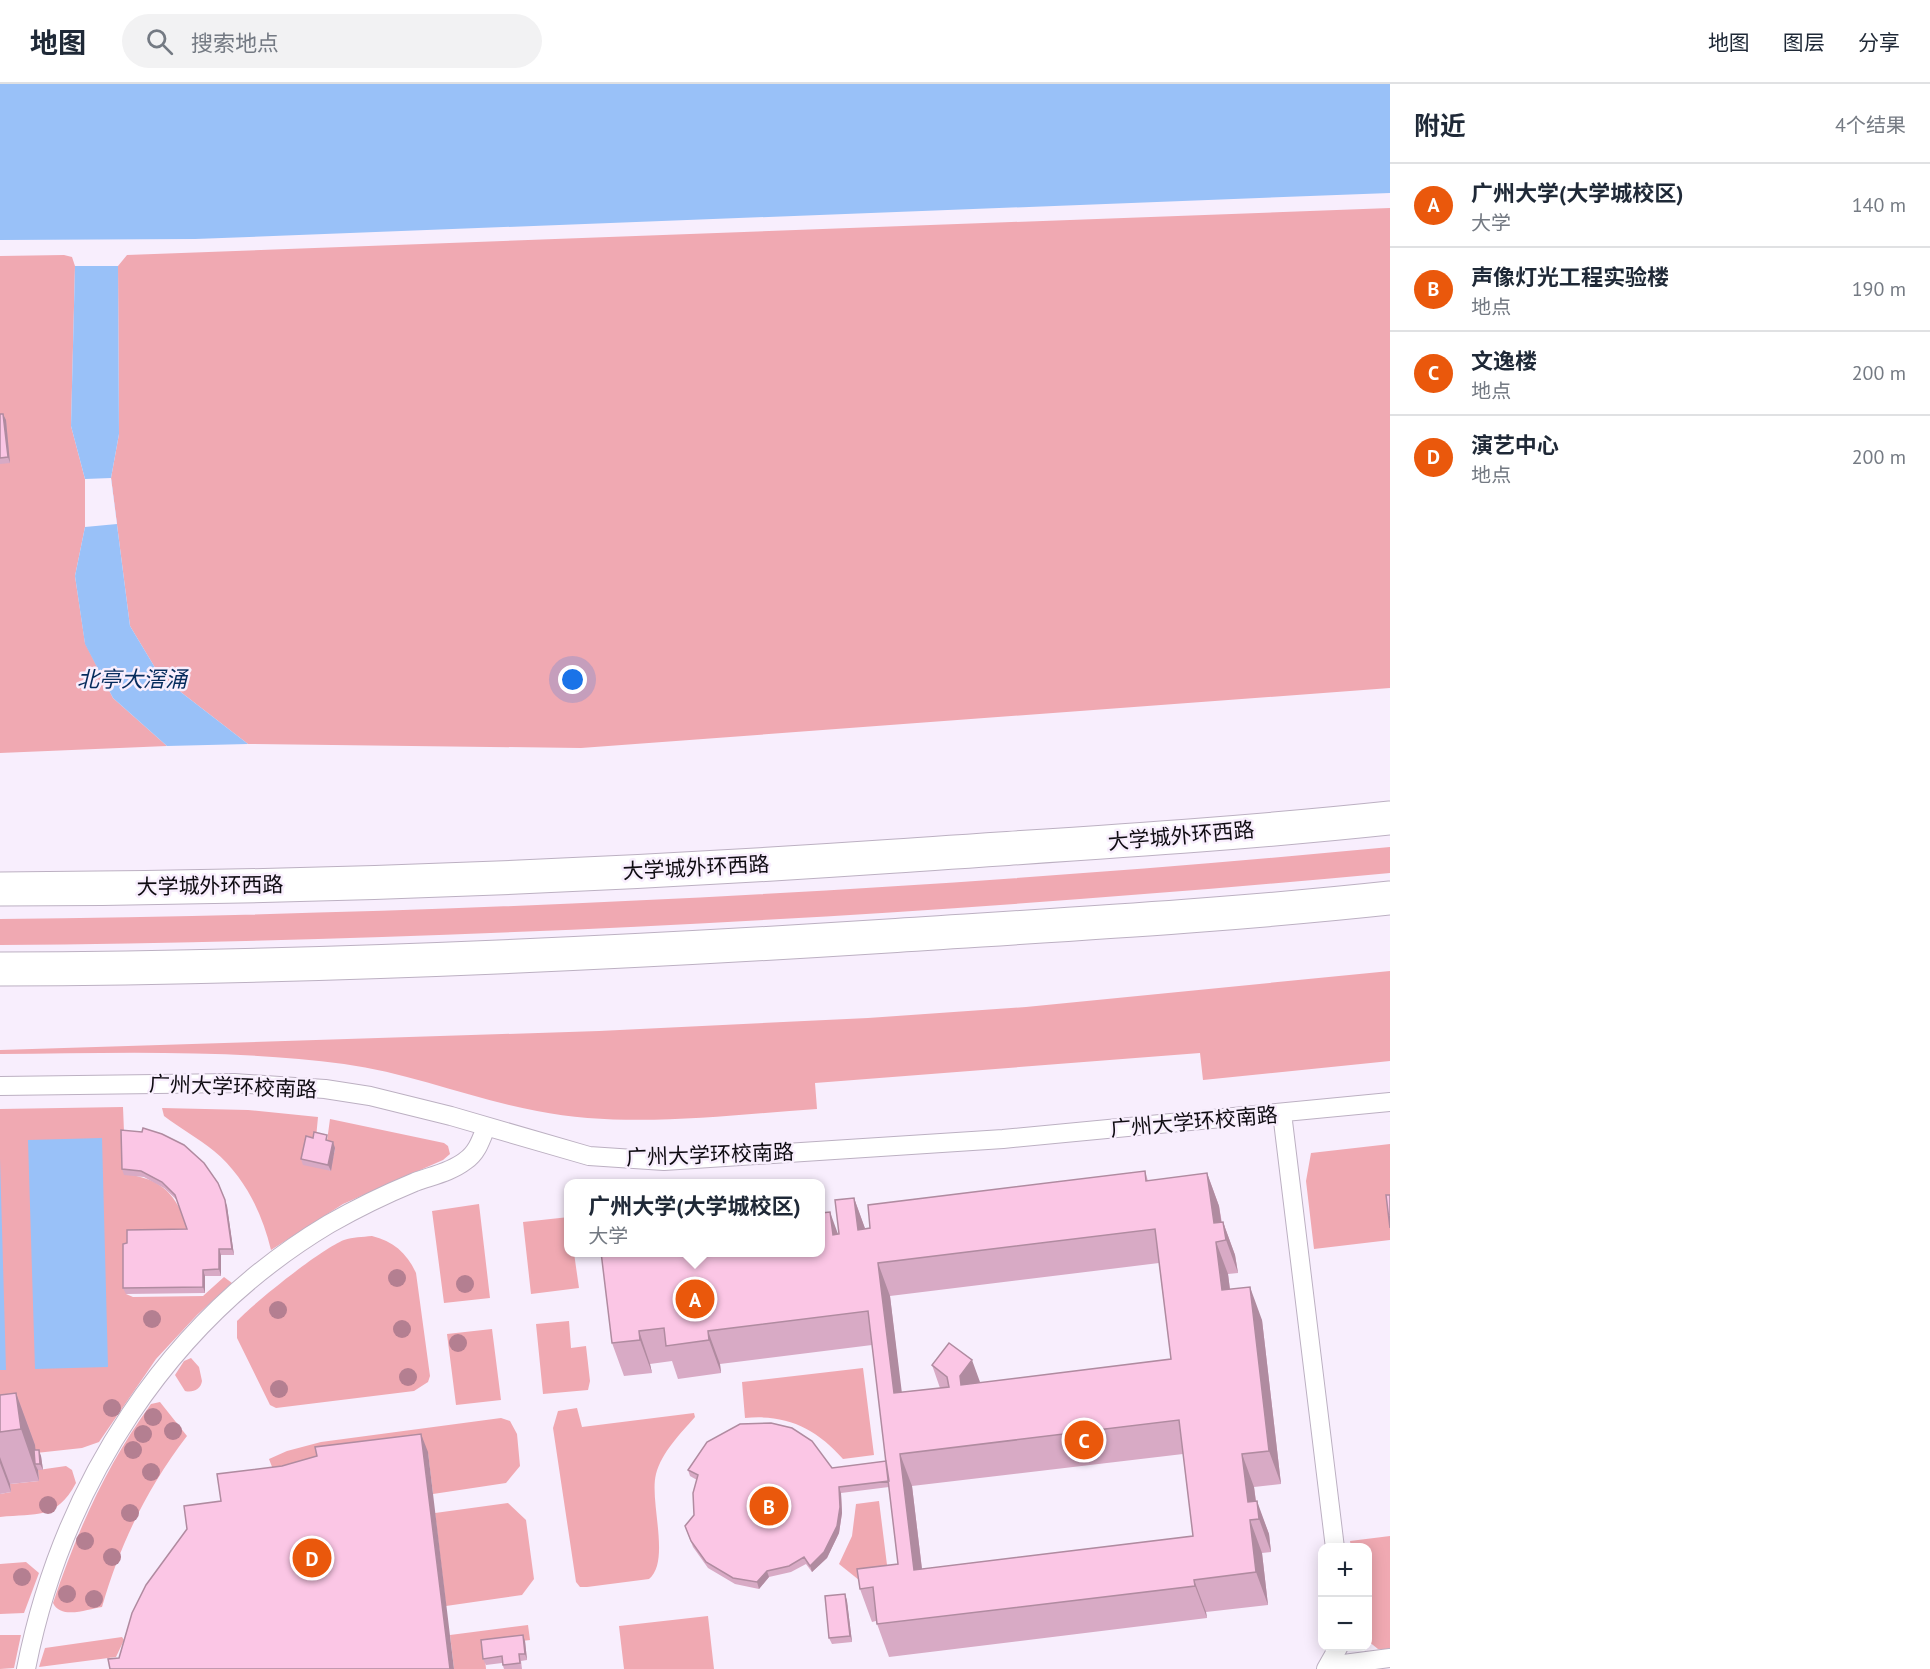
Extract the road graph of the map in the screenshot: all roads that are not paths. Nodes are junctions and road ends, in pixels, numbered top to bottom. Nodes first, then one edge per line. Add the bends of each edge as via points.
1 (1390, 818) edge
2 (0, 889) edge
3 (1390, 898) edge
4 (0, 969) edge
5 (0, 1086) edge
6 (1390, 1102) edge
7 (1282, 1113) junction
8 (486, 1127) junction
9 (1334, 1543) edge
10 (1337, 1651) edge
11 (1390, 1658) edge
12 (1327, 1667) edge
13 (26, 1669) edge

1 - 2 main road, 大学城外环西路 via 1060,846 738,867 426,881
3 - 4 main road via 1065,926 742,946 429,961
5 - 8 lane, 广州大学环校南路 via 280,1084 370,1096
6 - 7 lane, 广州大学环校南路
7 - 8 lane, 广州大学环校南路 via 1003,1139 664,1161 589,1156
7 - 9 lane
8 - 13 lane via 465,1162 377,1198 297,1246 225,1303 168,1362 101,1458 81,1499 44,1593
10 - 12 lane
11 - 12 lane

